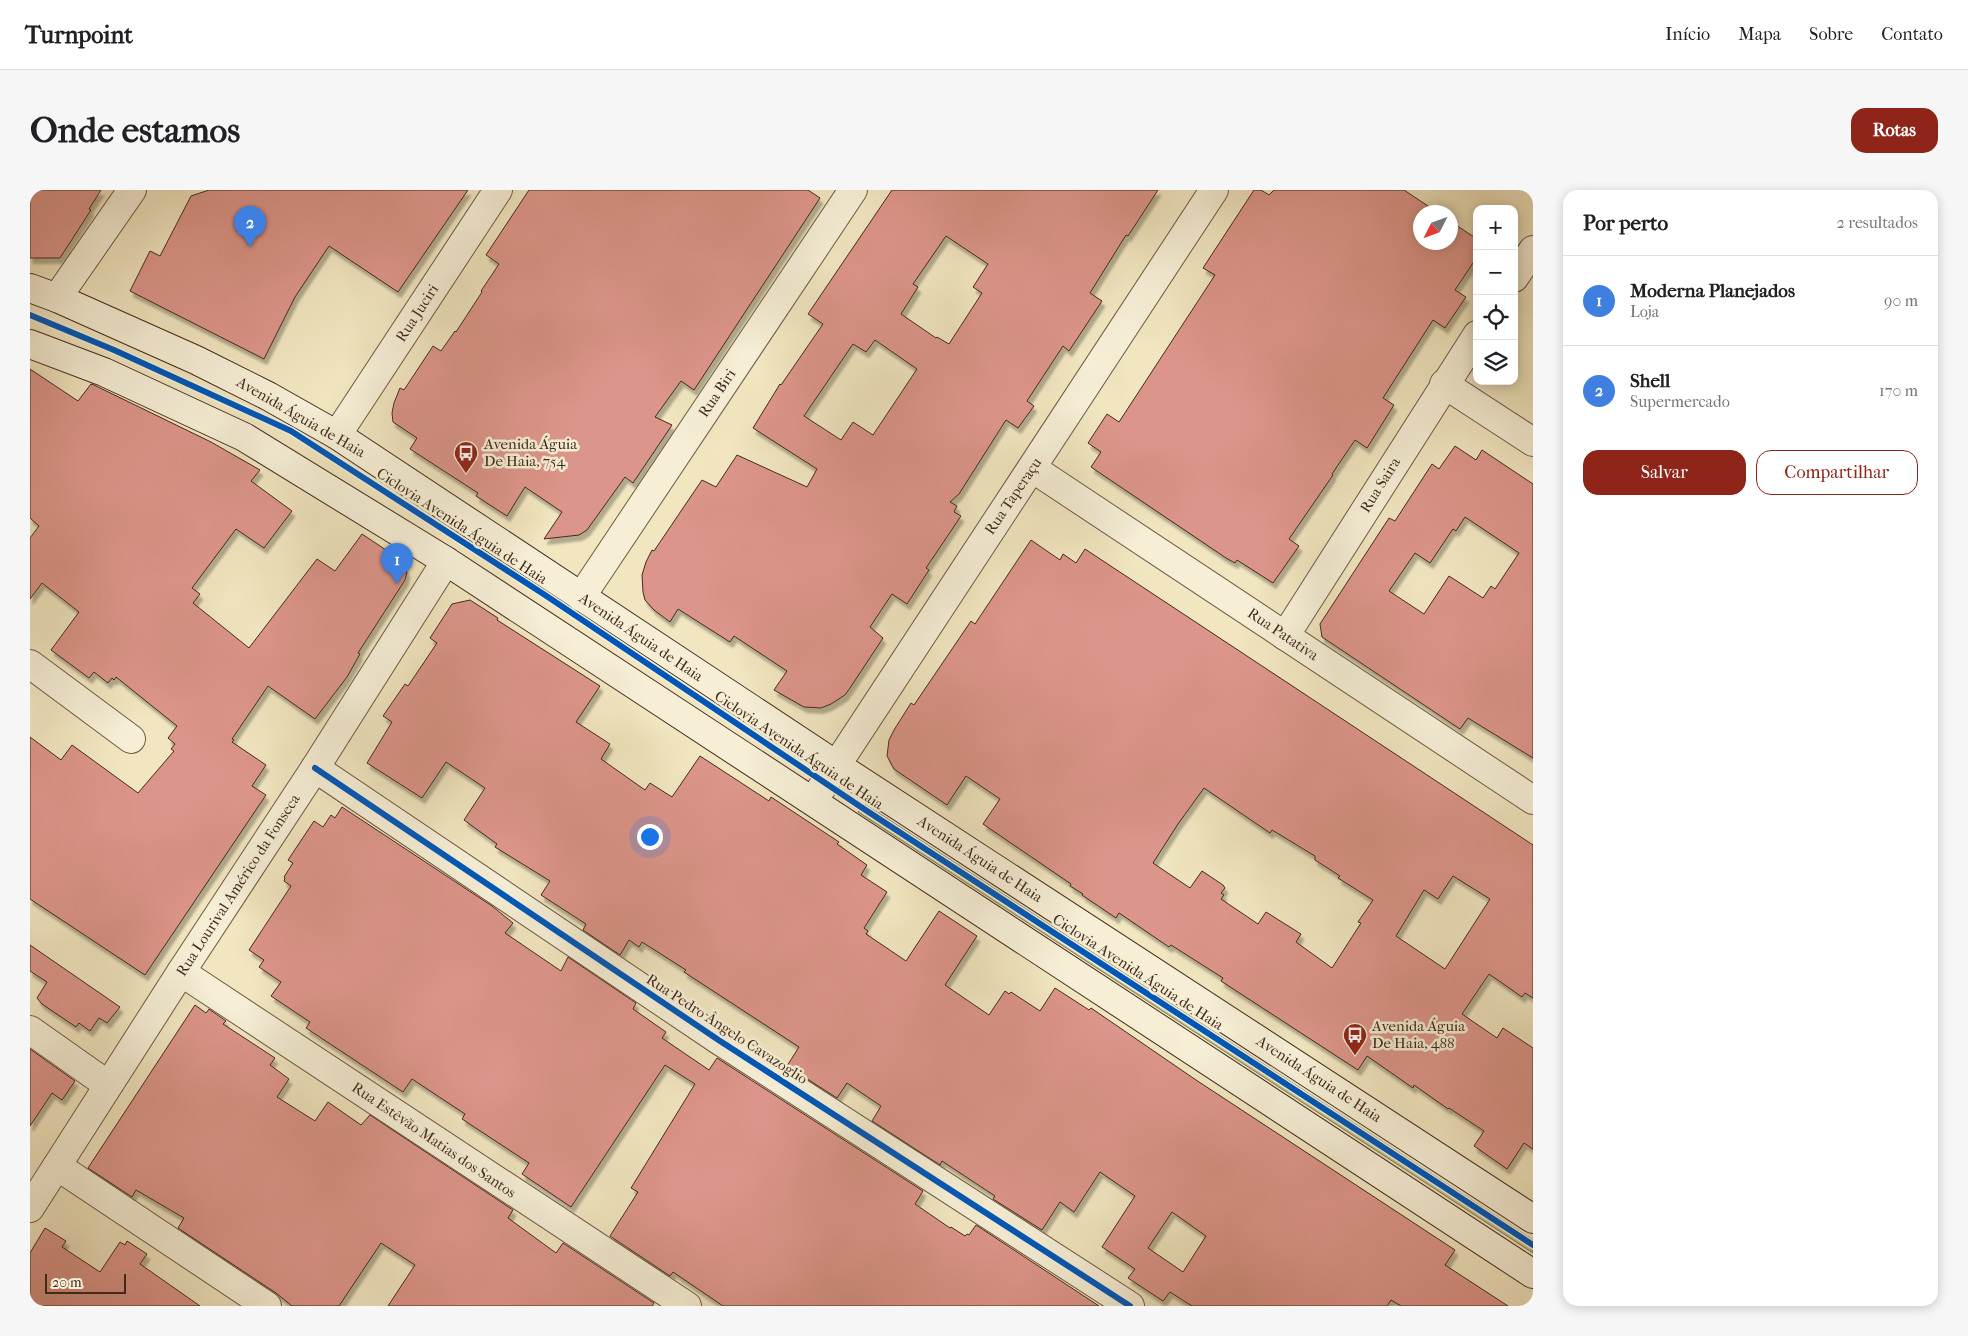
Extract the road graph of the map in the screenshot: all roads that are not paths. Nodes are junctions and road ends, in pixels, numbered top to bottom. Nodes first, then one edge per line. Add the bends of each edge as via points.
1 (132, 190) edge
2 (498, 190) edge
3 (853, 190) edge
4 (1214, 190) edge
5 (1533, 250) edge
6 (1518, 272) edge
7 (30, 288) edge
8 (57, 298) junction
9 (1474, 340) edge
10 (30, 344) edge
11 (1444, 384) junction
12 (337, 436) junction
13 (1533, 442) edge
14 (1032, 468) junction
15 (446, 561) junction
16 (581, 597) junction
17 (1285, 636) junction
18 (30, 664) edge
19 (131, 739) dead end
20 (315, 768) junction
21 (823, 785) junction
22 (1533, 800) edge
23 (181, 972) junction
24 (30, 1030) edge
25 (108, 1085) junction
26 (57, 1166) junction
27 (30, 1208) edge
28 (1533, 1219) edge
29 (1533, 1274) edge
30 (268, 1306) edge
31 (687, 1306) edge
32 (1130, 1306) edge

1 - 8 street
2 - 12 street, Rua Juciri
3 - 16 street, Rua Biri
4 - 14 street, Rua Taperaçu
5 - 6 street
7 - 8 street, Avenida Águia de Haia
8 - 12 street, Avenida Águia de Haia via 196,360
9 - 11 street, Rua Saira
10 - 15 street, Avenida Águia de Haia via 104,372 244,437
11 - 13 street
11 - 17 street, Rua Saira
12 - 16 street, Avenida Águia de Haia
14 - 17 street, Rua Patativa
14 - 21 street, Rua Taperaçu
15 - 20 street, Rua Lourival Américo da Fonseca
15 - 21 street, Avenida Águia de Haia via 615,672
16 - 21 street, Avenida Águia de Haia
17 - 22 street, Rua Patativa
18 - 19 street
20 - 23 street, Rua Lourival Américo da Fonseca
20 - 32 street, Rua Pedro Ângelo Cavazoglio via 720,1041
21 - 28 street, Avenida Águia de Haia
21 - 29 street, Avenida Águia de Haia
23 - 25 street, Rua Lourival Américo da Fonseca
23 - 31 street, Rua Estêvão Matias dos Santos
24 - 25 street
25 - 26 street, Rua Lourival Américo da Fonseca
26 - 27 street, Rua Lourival Américo da Fonseca
26 - 30 street

